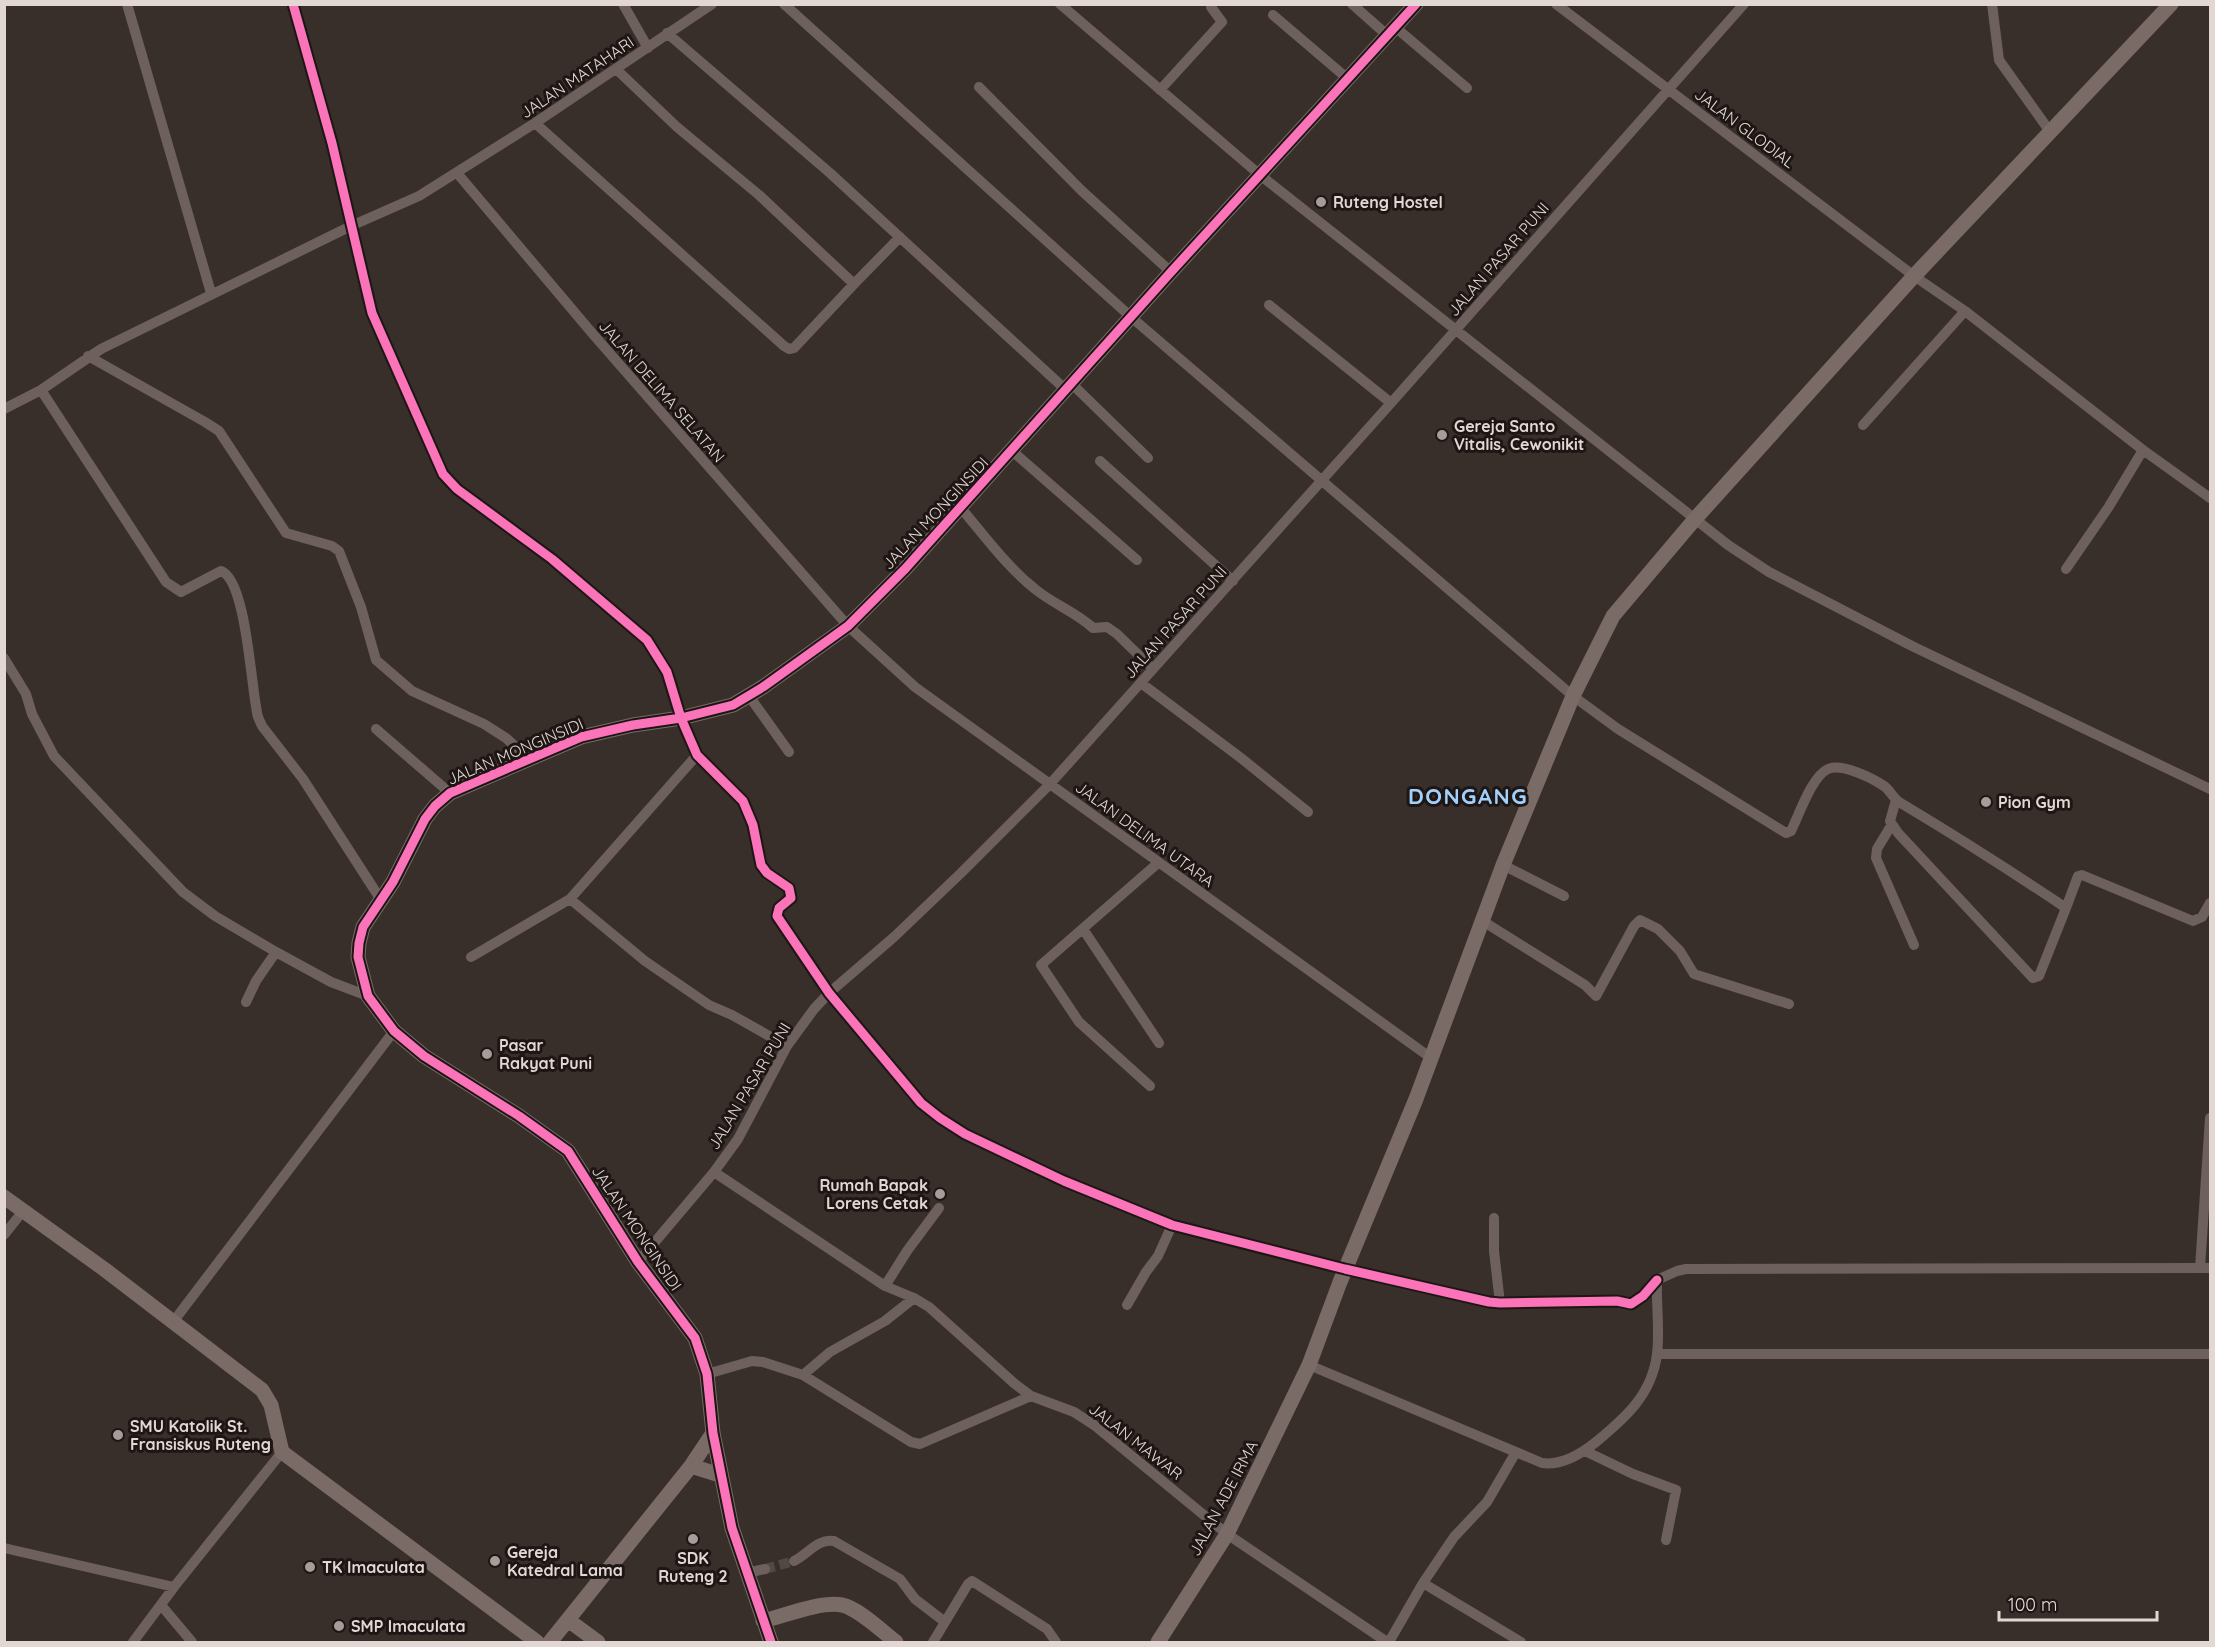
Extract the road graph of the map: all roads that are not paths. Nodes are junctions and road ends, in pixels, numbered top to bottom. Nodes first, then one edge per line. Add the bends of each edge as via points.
1 (127, 4) edge
2 (292, 4) edge
3 (623, 4) edge
4 (712, 4) edge
5 (784, 4) edge
6 (1060, 4) edge
7 (1352, 4) edge
8 (1416, 4) edge
9 (1556, 4) edge
10 (1992, 4) edge
11 (2171, 4) edge
12 (1738, 6) edge
13 (1211, 7) dead end
14 (1273, 15) dead end
15 (1391, 31) junction
16 (667, 33) junction
17 (648, 48) junction
18 (616, 69) junction
19 (1348, 79) junction
20 (979, 87) dead end
21 (1467, 88) dead end
22 (1160, 90) junction
23 (1670, 90) junction
24 (535, 123) junction
25 (2051, 133) junction
26 (457, 173) junction
27 (1260, 175) junction
28 (351, 226) junction
29 (900, 237) junction
30 (1171, 272) junction
31 (1914, 276) junction
32 (854, 285) junction
33 (211, 293) junction
34 (1269, 304) dead end
35 (1965, 311) junction
36 (1131, 317) junction
37 (1455, 330) junction
38 (88, 356) junction
39 (1069, 387) junction
40 (41, 390) junction
41 (1391, 403) junction
42 (4, 409) edge
43 (1863, 425) dead end
44 (2143, 450) junction
45 (1012, 451) junction
46 (1148, 458) dead end
47 (1100, 461) dead end
48 (1322, 480) junction
49 (2211, 498) edge
50 (960, 507) junction
51 (1695, 519) junction
52 (1137, 560) dead end
53 (2066, 569) dead end
54 (1233, 581) junction
55 (848, 626) junction
56 (4, 658) edge
57 (1154, 669) junction
58 (1141, 683) junction
59 (749, 696) junction
60 (1573, 696) junction
61 (681, 718) junction
62 (376, 729) dead end
63 (789, 752) dead end
64 (697, 755) junction
65 (530, 759) junction
66 (1050, 784) junction
67 (2211, 789) edge
68 (450, 793) junction
69 (1896, 800) junction
70 (1308, 812) dead end
71 (1892, 824) junction
72 (1158, 863) junction
73 (1503, 866) junction
74 (1564, 896) dead end
75 (570, 899) junction
76 (381, 900) junction
77 (2211, 903) edge
78 (2066, 908) junction
79 (1481, 920) junction
80 (1083, 929) junction
81 (1914, 945) dead end
82 (276, 952) junction
83 (471, 957) dead end
84 (829, 993) junction
85 (368, 996) junction
86 (246, 1002) dead end
87 (1789, 1004) dead end
88 (394, 1031) junction
89 (1159, 1043) dead end
90 (787, 1046) junction
91 (1431, 1058) junction
92 (1150, 1086) dead end
93 (2211, 1118) edge
94 (714, 1172) junction
95 (4, 1197) edge
96 (939, 1208) dead end
97 (23, 1211) junction
98 (1494, 1218) dead end
99 (1172, 1225) junction
100 (4, 1235) edge
101 (638, 1262) junction
102 (2205, 1268) edge
103 (1345, 1269) junction
104 (1657, 1280) junction
105 (885, 1286) junction
106 (914, 1298) junction
107 (1500, 1303) junction
108 (1127, 1305) dead end
109 (173, 1322) junction
110 (1657, 1354) junction
111 (2211, 1354) edge
112 (1309, 1365) junction
113 (707, 1374) junction
114 (803, 1376) junction
115 (1031, 1396) junction
116 (713, 1433) junction
117 (1585, 1451) junction
118 (282, 1452) junction
119 (1516, 1452) junction
120 (692, 1466) junction
121 (720, 1475) junction
122 (1227, 1534) junction
123 (1666, 1540) dead end
124 (4, 1548) edge
125 (794, 1561) tunnel mouth
126 (765, 1569) tunnel mouth
127 (747, 1573) junction
128 (1423, 1583) junction
129 (174, 1587) junction
130 (161, 1605) junction
131 (568, 1620) junction
132 (763, 1621) junction
133 (945, 1622) junction
134 (133, 1642) edge
135 (192, 1642) edge
136 (537, 1642) edge
137 (550, 1642) edge
138 (598, 1642) edge
139 (771, 1642) edge
140 (896, 1642) edge
141 (933, 1642) edge
142 (1056, 1642) edge
143 (1158, 1642) edge
144 (1388, 1642) edge
145 (1521, 1642) edge

1 - 33 street
2 - 28 street
3 - 17 street
4 - 16 street, JALAN MATAHARI
5 - 36 street
6 - 22 street
7 - 15 street
8 - 15 street, JALAN MONGINSIDI
9 - 23 street, JALAN GLODIAL
10 - 25 street via 1999,60
11 - 25 street, JALAN ADE IRMA
12 - 23 street, JALAN PASAR PUNI
13 - 22 street via 1222,22
14 - 19 street
15 - 19 street, JALAN MONGINSIDI
15 - 21 street
16 - 17 street, JALAN MATAHARI
16 - 29 street
17 - 18 street, JALAN MATAHARI
18 - 24 street, JALAN MATAHARI
18 - 32 street
19 - 27 street, JALAN MONGINSIDI
20 - 30 street via 1082,191
22 - 27 street
23 - 31 street, JALAN GLODIAL
23 - 37 street, JALAN PASAR PUNI
24 - 26 street, JALAN MATAHARI
24 - 32 street via 784,346 794,348
25 - 31 street, JALAN ADE IRMA
26 - 28 street, JALAN MATAHARI via 419,196
26 - 55 street, JALAN DELIMA SELATAN
27 - 30 street, JALAN MONGINSIDI
27 - 37 street
28 - 33 street, JALAN MATAHARI
28 - 61 street via 372,313 443,474 647,640 667,672
29 - 32 street
29 - 39 street
30 - 36 street, JALAN MONGINSIDI
31 - 35 street, JALAN GLODIAL
31 - 51 street, JALAN ADE IRMA
33 - 38 street, JALAN MATAHARI
34 - 41 street
35 - 43 street
35 - 44 street, JALAN GLODIAL
36 - 39 street, JALAN MONGINSIDI
36 - 48 street
37 - 41 street, JALAN PASAR PUNI
37 - 51 street
38 - 40 street, JALAN MATAHARI
38 - 65 street via 219,431 286,533 339,551 376,660 412,691 484,724
39 - 45 street, JALAN MONGINSIDI
39 - 46 street
40 - 42 street, JALAN MATAHARI
40 - 76 street via 166,582 181,592 221,571 229,577 243,617 262,726 303,779
41 - 48 street, JALAN PASAR PUNI
44 - 49 street, JALAN GLODIAL
44 - 53 street
45 - 50 street, JALAN MONGINSIDI
45 - 52 street
47 - 54 street
48 - 54 street, JALAN PASAR PUNI
48 - 60 street
50 - 55 street, JALAN MONGINSIDI
50 - 57 street via 1038,592 1093,628 1107,627
51 - 60 street, JALAN ADE IRMA via 1619,607
51 - 67 street via 1769,572 1912,646
54 - 57 street, JALAN PASAR PUNI
55 - 59 street, JALAN MONGINSIDI
55 - 66 street, JALAN DELIMA UTARA via 915,687
56 - 82 street via 26,694 54,756 183,892
57 - 58 street, JALAN PASAR PUNI
58 - 66 street, JALAN PASAR PUNI
58 - 70 street
59 - 61 street, JALAN MONGINSIDI via 721,709
59 - 63 street
60 - 69 street via 1618,729 1786,833 1791,831 1820,774 1829,768 1850,769 1883,786
60 - 73 street, JALAN ADE IRMA
61 - 64 street
61 - 65 street, JALAN MONGINSIDI via 633,724 581,737
62 - 68 street
64 - 75 street
64 - 84 street via 743,801 753,825 761,865 791,893 777,916
65 - 68 street, JALAN MONGINSIDI
66 - 72 street, JALAN DELIMA UTARA
66 - 84 street, JALAN PASAR PUNI via 894,937
68 - 76 street, JALAN MONGINSIDI via 425,819
69 - 71 street
69 - 78 street via 1957,835
71 - 78 street via 2033,978 2039,976
71 - 81 street via 1876,858
72 - 80 street
72 - 91 street, JALAN DELIMA UTARA
73 - 74 street
73 - 79 street, JALAN ADE IRMA
75 - 83 street
75 - 90 street via 645,961 709,1005
76 - 85 street, JALAN MONGINSIDI via 358,942
77 - 78 street via 2202,917 2193,921 2082,875 2078,876
79 - 87 street via 1585,985 1596,996 1640,920 1658,929 1682,953 1694,974
79 - 91 street, JALAN ADE IRMA
80 - 89 street
80 - 92 street via 1041,966 1079,1022
82 - 85 street via 331,982
82 - 86 street
84 - 90 street, JALAN PASAR PUNI
84 - 99 street via 921,1103 940,1118 1064,1181
85 - 88 street, JALAN MONGINSIDI
88 - 101 street, JALAN MONGINSIDI via 424,1056 568,1151
88 - 109 street
90 - 94 street, JALAN PASAR PUNI via 738,1139
91 - 103 street, JALAN ADE IRMA
93 - 102 street
94 - 101 street, JALAN PASAR PUNI
94 - 105 street, JALAN MAWAR
95 - 97 street
96 - 105 street
97 - 100 street
97 - 109 street
98 - 107 street
99 - 103 street
99 - 108 street via 1156,1260
101 - 113 street, JALAN MONGINSIDI via 695,1338
102 - 104 street via 1686,1269
103 - 107 street
103 - 112 street, JALAN ADE IRMA
104 - 107 street via 1631,1304
104 - 110 street
105 - 106 street, JALAN MAWAR
106 - 114 street via 885,1321 830,1352
106 - 115 street, JALAN MAWAR
109 - 118 street via 262,1390 272,1405
110 - 111 street
110 - 117 street via 1639,1400 1627,1416
112 - 119 street
112 - 122 street, JALAN ADE IRMA
113 - 114 street via 752,1361
113 - 116 street, JALAN MONGINSIDI
114 - 115 street via 920,1444
115 - 122 street, JALAN MAWAR via 1074,1412 1094,1425
116 - 120 street
116 - 121 street, JALAN MONGINSIDI
117 - 119 street via 1549,1464
117 - 123 street via 1676,1490
118 - 129 street
118 - 136 street
119 - 128 street via 1487,1502 1454,1537
120 - 121 street
120 - 131 street
121 - 127 street, JALAN MONGINSIDI
122 - 143 street, JALAN ADE IRMA
122 - 144 street, JALAN MAWAR
124 - 129 street
125 - 133 street via 822,1542 834,1541 900,1579 915,1599
126 - 127 street
127 - 132 street, JALAN MONGINSIDI
128 - 144 street
128 - 145 street
129 - 130 street
130 - 134 street
130 - 135 street
131 - 137 street
131 - 138 street
132 - 139 street, JALAN MONGINSIDI
132 - 140 street via 826,1605 841,1605
133 - 141 street
133 - 142 street via 972,1581 1047,1629

